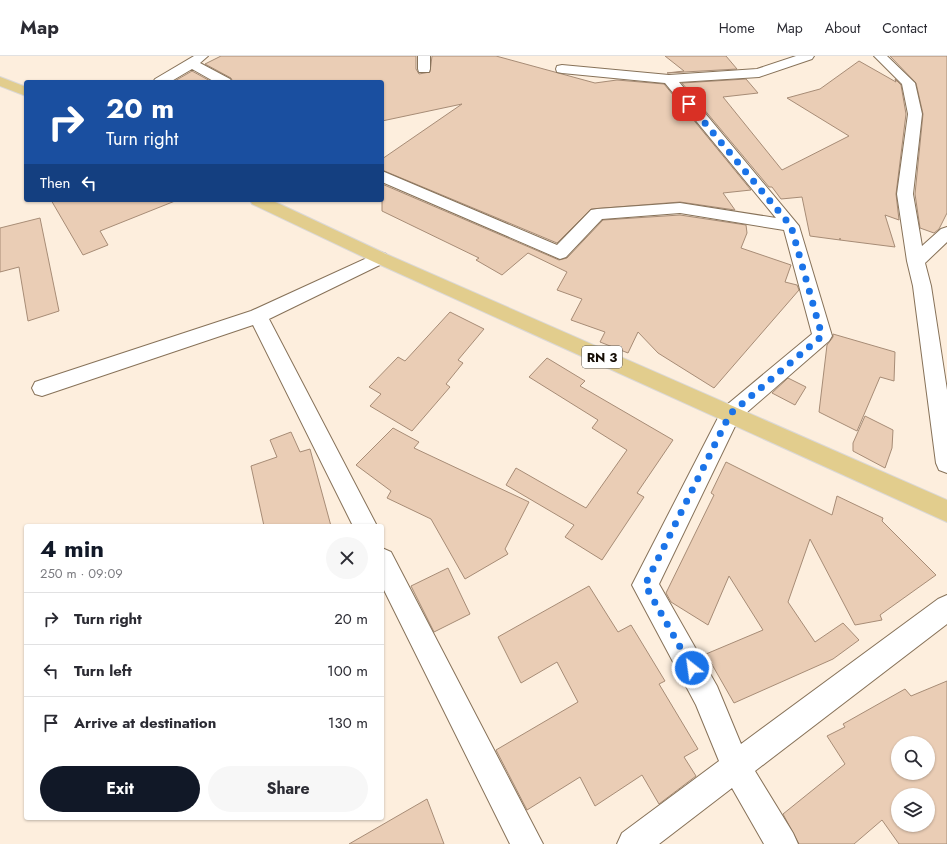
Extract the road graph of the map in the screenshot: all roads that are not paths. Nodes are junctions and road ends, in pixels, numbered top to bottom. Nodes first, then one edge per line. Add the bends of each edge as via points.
1 (202, 56) edge
2 (808, 56) edge
3 (880, 56) edge
4 (192, 64) junction
5 (562, 69) dead end
6 (669, 79) junction
7 (164, 80) edge
8 (221, 80) edge
9 (0, 81) edge
10 (24, 91) edge
11 (384, 177) edge
12 (262, 202) edge
13 (791, 226) junction
14 (947, 233) edge
15 (380, 258) junction
16 (916, 261) junction
17 (258, 316) junction
18 (42, 388) dead end
19 (730, 414) junction
20 (947, 463) edge
21 (947, 511) edge
22 (364, 524) edge
23 (384, 564) edge
24 (947, 608) edge
25 (736, 767) junction
26 (527, 844) edge
27 (633, 844) edge
28 (782, 844) edge

1 - 4 street
2 - 6 street via 759,73
3 - 16 street via 908,83 915,114 905,194
4 - 7 street
4 - 8 street
5 - 6 street
6 - 13 street
9 - 10 main road
11 - 13 street via 560,254 597,214 680,208
12 - 15 main road, RN 3
13 - 19 street via 822,336
14 - 16 street
15 - 17 street
15 - 19 main road, RN 3
16 - 20 street via 922,286
17 - 18 street
17 - 22 street
19 - 21 main road, RN 3
19 - 25 street via 645,585 707,696
23 - 26 street
24 - 25 street
25 - 27 street
25 - 28 street

